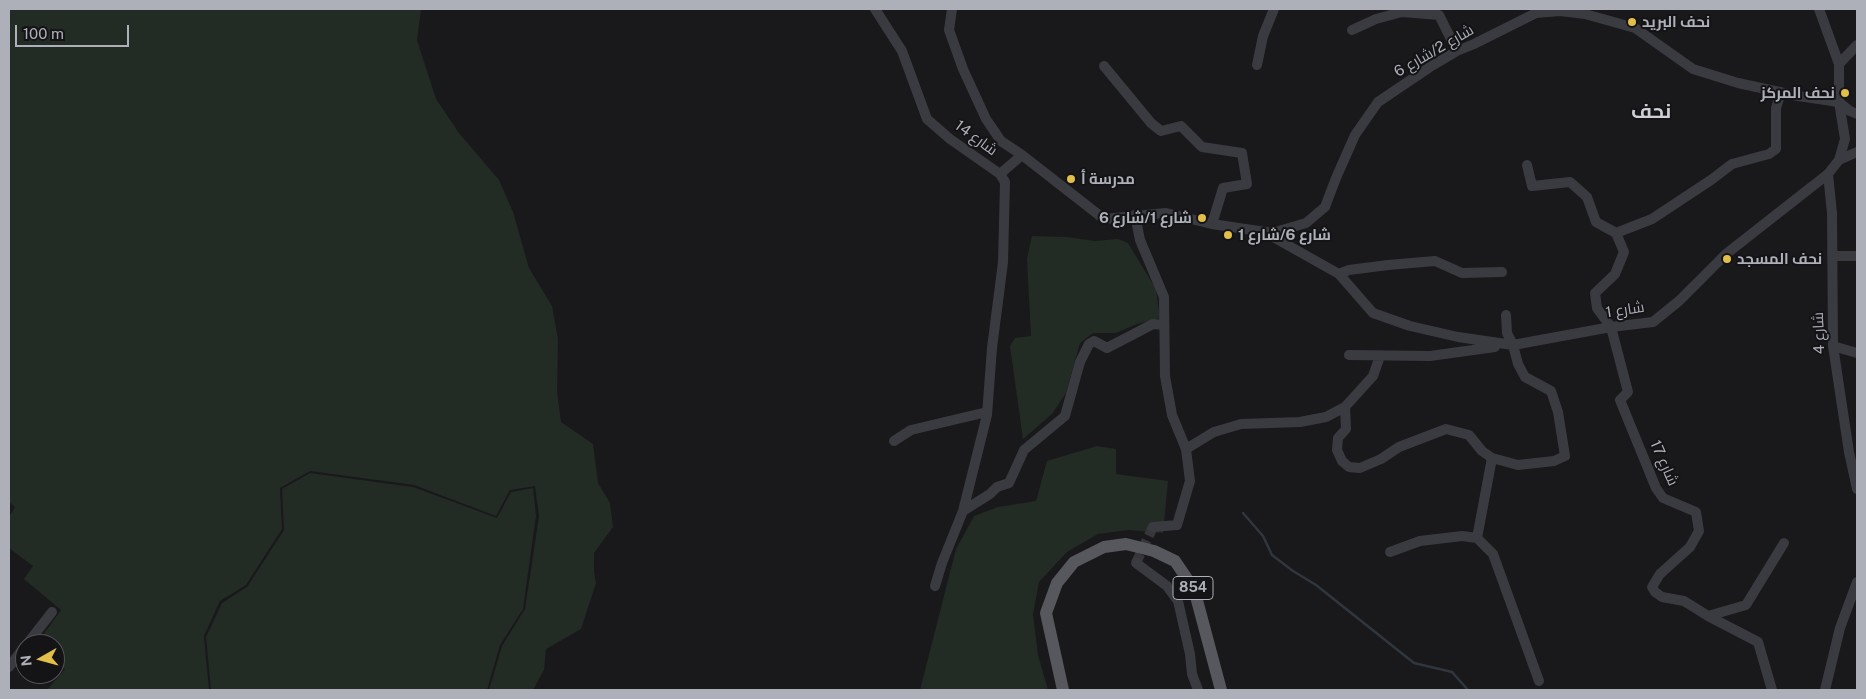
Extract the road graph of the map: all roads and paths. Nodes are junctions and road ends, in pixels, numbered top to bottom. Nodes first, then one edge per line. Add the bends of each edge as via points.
1 (875, 9) edge
2 (952, 9) edge
3 (1274, 9) edge
4 (1526, 9) edge
5 (1819, 9) edge
6 (1402, 10) edge
7 (1517, 22) junction
8 (1352, 30) dead end
9 (1857, 46) edge
10 (1457, 51) junction
11 (1839, 64) junction
12 (1258, 65) dead end
13 (1104, 66) dead end
14 (1781, 92) junction
15 (1839, 102) junction
16 (1857, 114) edge
17 (1857, 152) edge
18 (1022, 155) junction
19 (1839, 160) junction
20 (1528, 165) dead end
21 (1000, 174) junction
22 (1828, 174) junction
23 (1135, 215) junction
24 (1212, 224) junction
25 (1266, 233) junction
26 (1616, 233) junction
27 (1833, 256) junction
28 (1857, 256) edge
29 (1502, 272) dead end
30 (1339, 274) junction
31 (1506, 315) dead end
32 (1164, 325) junction
33 (1611, 327) junction
34 (1510, 345) junction
35 (1833, 346) junction
36 (1857, 352) edge
37 (1349, 355) dead end
38 (1380, 356) junction
39 (1346, 407) junction
40 (987, 412) junction
41 (894, 441) dead end
42 (1186, 449) junction
43 (1492, 458) junction
44 (1857, 489) edge
45 (963, 511) junction
46 (1153, 527) dead end
47 (1477, 538) junction
48 (1784, 543) dead end
49 (1390, 552) dead end
50 (1136, 563) dead end
51 (1857, 582) edge
52 (935, 586) dead end
53 (52, 612) dead end
54 (1708, 616) junction
55 (35, 634) edge
56 (1539, 681) dead end
57 (1063, 690) edge
58 (1198, 690) edge
59 (1221, 690) edge
60 (1772, 690) edge
61 (1825, 690) edge

1 - 21 street, شارع 14 via 902,51 928,119 950,140
2 - 18 street via 949,30 986,120 1001,141
3 - 12 street via 1263,36
4 - 7 street
5 - 11 street, شارع 1
6 - 8 street
6 - 10 street via 1439,15
7 - 10 street, شارع 2/شارع 6
7 - 14 street, شارع 2/شارع 6 via 1536,13 1585,14 1635,28 1693,69
9 - 11 street
10 - 25 street, شارع 2/شارع 6 via 1378,102 1355,135 1326,207 1306,223
11 - 15 street, شارع 1
13 - 24 street via 1161,131 1181,126 1202,147 1242,153 1248,184 1223,188
14 - 15 street, شارع 2/شارع 6
14 - 26 street via 1776,108 1776,149 1732,164 1652,219
15 - 16 street, شارع 2/شارع 6
15 - 19 street, شارع 1 via 1845,139
17 - 19 street
18 - 21 street, شارع 14
18 - 23 street via 1104,219
19 - 22 street, شارع 1
20 - 26 street via 1532,186 1570,182 1587,197 1596,222
21 - 40 street via 1005,182 1003,262
22 - 27 street, شارع 4
22 - 33 street, شارع 1 via 1726,254 1652,322
23 - 24 street, شارع 2/شارع 6 via 1166,213
23 - 32 street via 1140,240 1164,297
24 - 25 street, شارع 2/شارع 6
25 - 30 street, شارع 1
26 - 33 street via 1624,252 1615,274 1596,293 1597,308
27 - 28 street
27 - 35 street, شارع 4
29 - 30 street via 1462,273 1435,261 1388,264
30 - 34 street, شارع 1 via 1373,313 1410,326
31 - 34 street
32 - 42 street via 1166,383 1172,415
32 - 45 street via 1153,324 1108,348 1094,341 1089,344 1080,362 1065,416 1024,450 1009,483 997,487
33 - 34 street, شارع 1
33 - 54 street, شارع 17 via 1628,392 1620,400 1656,488 1663,498 1696,512 1699,531 1690,547 1660,574 1652,587 1662,597 1684,601
34 - 38 street via 1430,356
34 - 43 street via 1525,377 1551,391 1566,456 1554,461 1518,465
35 - 36 street
35 - 44 street, شارع 4
37 - 38 street
38 - 39 street via 1373,376
39 - 42 street via 1326,417 1300,422 1241,424 1214,432
39 - 43 street via 1346,429 1338,438 1338,450 1342,461 1349,467 1360,468 1398,447 1446,429 1469,435
40 - 41 street via 911,430
40 - 45 street
42 - 46 street via 1190,481 1177,525
43 - 47 street
45 - 52 street
47 - 49 street via 1462,536 1420,541
47 - 56 street via 1493,554
48 - 54 street via 1746,605
50 - 58 street via 1167,586 1178,601
51 - 61 street via 1840,628
53 - 55 street
54 - 60 street, شارع 17 via 1758,642
57 - 59 main road, 854 via 1046,613 1057,583 1074,562 1104,547 1126,544 1154,551 1174,561 1194,589

